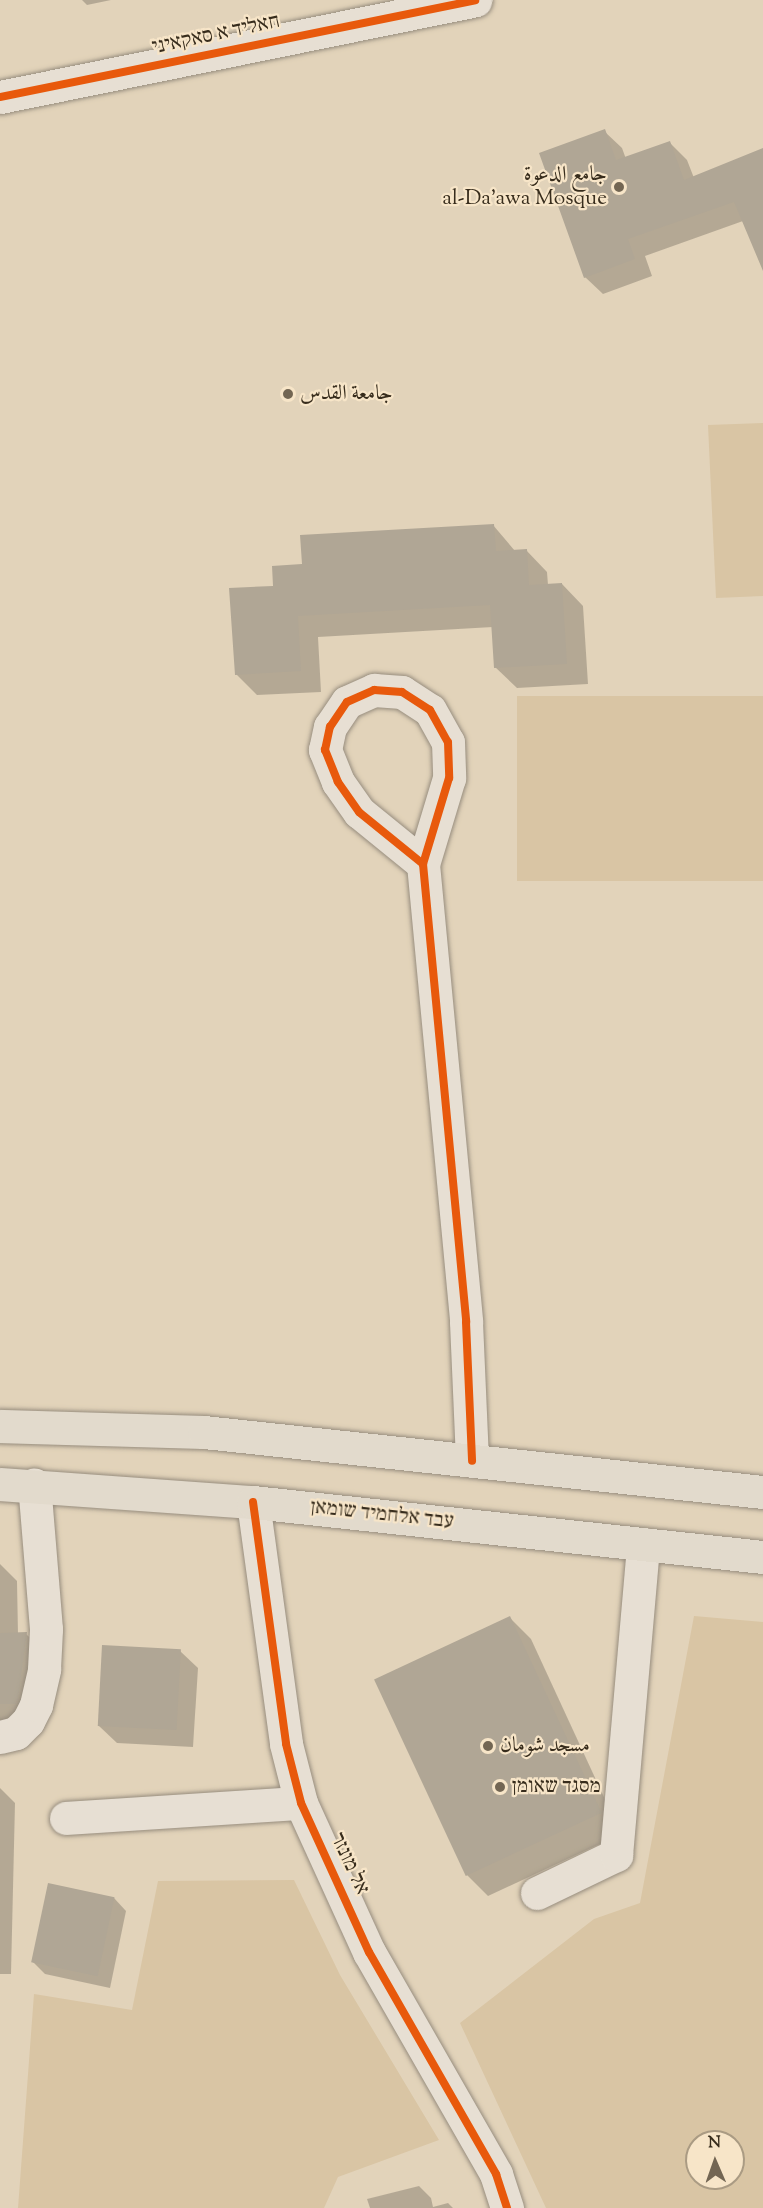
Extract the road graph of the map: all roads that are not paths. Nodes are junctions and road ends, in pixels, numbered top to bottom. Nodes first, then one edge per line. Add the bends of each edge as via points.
1 (475, 0) edge
2 (0, 97) edge
3 (423, 864) junction
4 (0, 1426) edge
5 (472, 1461) junction
6 (34, 1484) junction
7 (0, 1485) edge
8 (763, 1492) edge
9 (253, 1502) junction
10 (643, 1544) junction
11 (763, 1557) edge
12 (0, 1737) edge
13 (301, 1803) junction
14 (66, 1818) dead end
15 (537, 1893) dead end
16 (507, 2208) edge

1 - 2 street, חאליד א סאקאיני
3 - 3 street via 449,778 448,742 430,710 402,692 374,690 346,702 330,727 325,750 338,782 359,812
3 - 5 street via 466,1322
4 - 5 main road via 204,1432
5 - 8 main road
6 - 7 main road, עבד אלחמיד שומאן
6 - 9 main road, עבד אלחמיד שומאן
6 - 12 street via 46,1629 44,1669 28,1721 16,1733
9 - 10 main road, עבד אלחמיד שומאן
9 - 13 street, אל מונזר via 286,1744
10 - 11 main road, עבד אלחמיד שומאן
10 - 15 street via 616,1854
13 - 14 street
13 - 16 street, אל מונזר via 369,1952 496,2174

